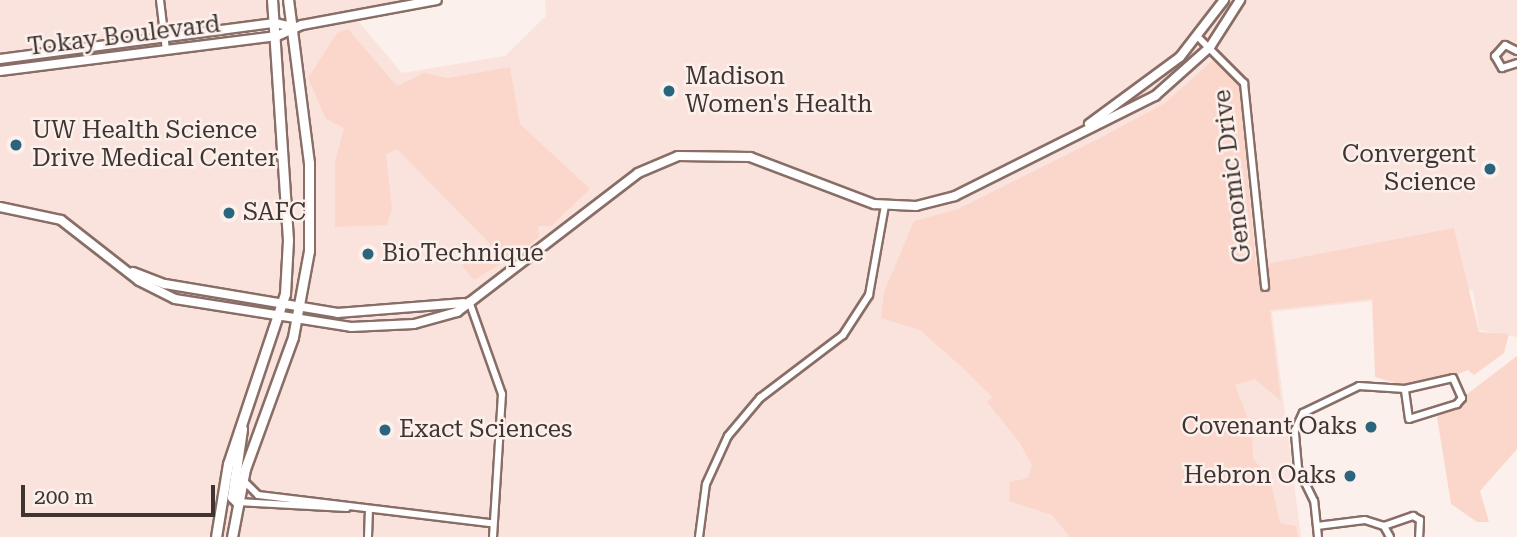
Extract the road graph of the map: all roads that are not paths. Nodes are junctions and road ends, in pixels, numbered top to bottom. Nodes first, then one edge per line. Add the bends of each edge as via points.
1 (160, 0) edge
2 (272, 0) edge
3 (288, 0) edge
4 (437, 0) edge
5 (1224, 0) edge
6 (1240, 0) edge
7 (275, 23) junction
8 (292, 27) junction
9 (276, 36) junction
10 (1199, 37) junction
11 (164, 38) junction
12 (1517, 38) edge
13 (1510, 46) junction
14 (1210, 47) junction
15 (166, 51) junction
16 (1517, 51) edge
17 (0, 59) edge
18 (1517, 63) edge
19 (0, 71) edge
20 (1084, 129) junction
21 (885, 205) junction
22 (0, 207) edge
23 (133, 272) junction
24 (1265, 287) dead end
25 (284, 302) junction
26 (467, 302) junction
27 (300, 305) junction
28 (280, 315) junction
29 (298, 318) junction
30 (1405, 389) junction
31 (242, 423) junction
32 (242, 479) junction
33 (237, 502) junction
34 (348, 507) junction
35 (369, 512) junction
36 (491, 523) junction
37 (1317, 526) junction
38 (1384, 526) junction
39 (216, 537) edge
40 (232, 537) edge
41 (368, 537) edge
42 (493, 537) edge
43 (699, 537) edge
44 (1318, 537) edge
45 (1390, 537) edge
46 (1419, 537) edge

1 - 11 street
2 - 7 main road
3 - 8 main road
4 - 8 street, Tokay Boulevard
5 - 10 street
6 - 14 street
7 - 8 street, Tokay Boulevard
7 - 9 main road
7 - 11 street, Tokay Boulevard
8 - 9 street, Tokay Boulevard
8 - 27 main road via 311,194
9 - 15 street, Tokay Boulevard
9 - 25 main road via 288,240
10 - 14 street, Genomic Drive
10 - 20 street
11 - 15 street
11 - 17 street, Tokay Boulevard
12 - 13 street
13 - 16 street
13 - 18 street via 1498,49 1496,63 1506,69
14 - 20 street via 1155,96
14 - 24 street, Genomic Drive via 1244,83
15 - 19 street, Tokay Boulevard
20 - 21 street via 956,196
21 - 26 street via 736,154 678,156 638,173 514,273
21 - 43 street via 869,295 843,335 760,398 727,436 706,484
22 - 23 street via 61,220
23 - 25 street via 165,284
23 - 28 street via 175,299
25 - 27 street
25 - 28 main road
26 - 27 street via 356,314
26 - 29 street via 457,312 395,326
26 - 36 street via 502,394
27 - 29 main road
28 - 29 street
28 - 31 main road
29 - 32 main road
30 - 30 street via 1453,378 1462,398 1409,419
30 - 37 street via 1359,386 1303,413 1294,430 1298,468 1314,501
31 - 33 main road via 232,497
31 - 39 main road
32 - 33 main road
32 - 34 street via 258,495
33 - 34 street
33 - 40 main road
34 - 35 street
35 - 36 street
35 - 41 street
36 - 42 street
37 - 38 street via 1365,520
37 - 44 street
38 - 45 street
38 - 46 street via 1413,516 1420,520

